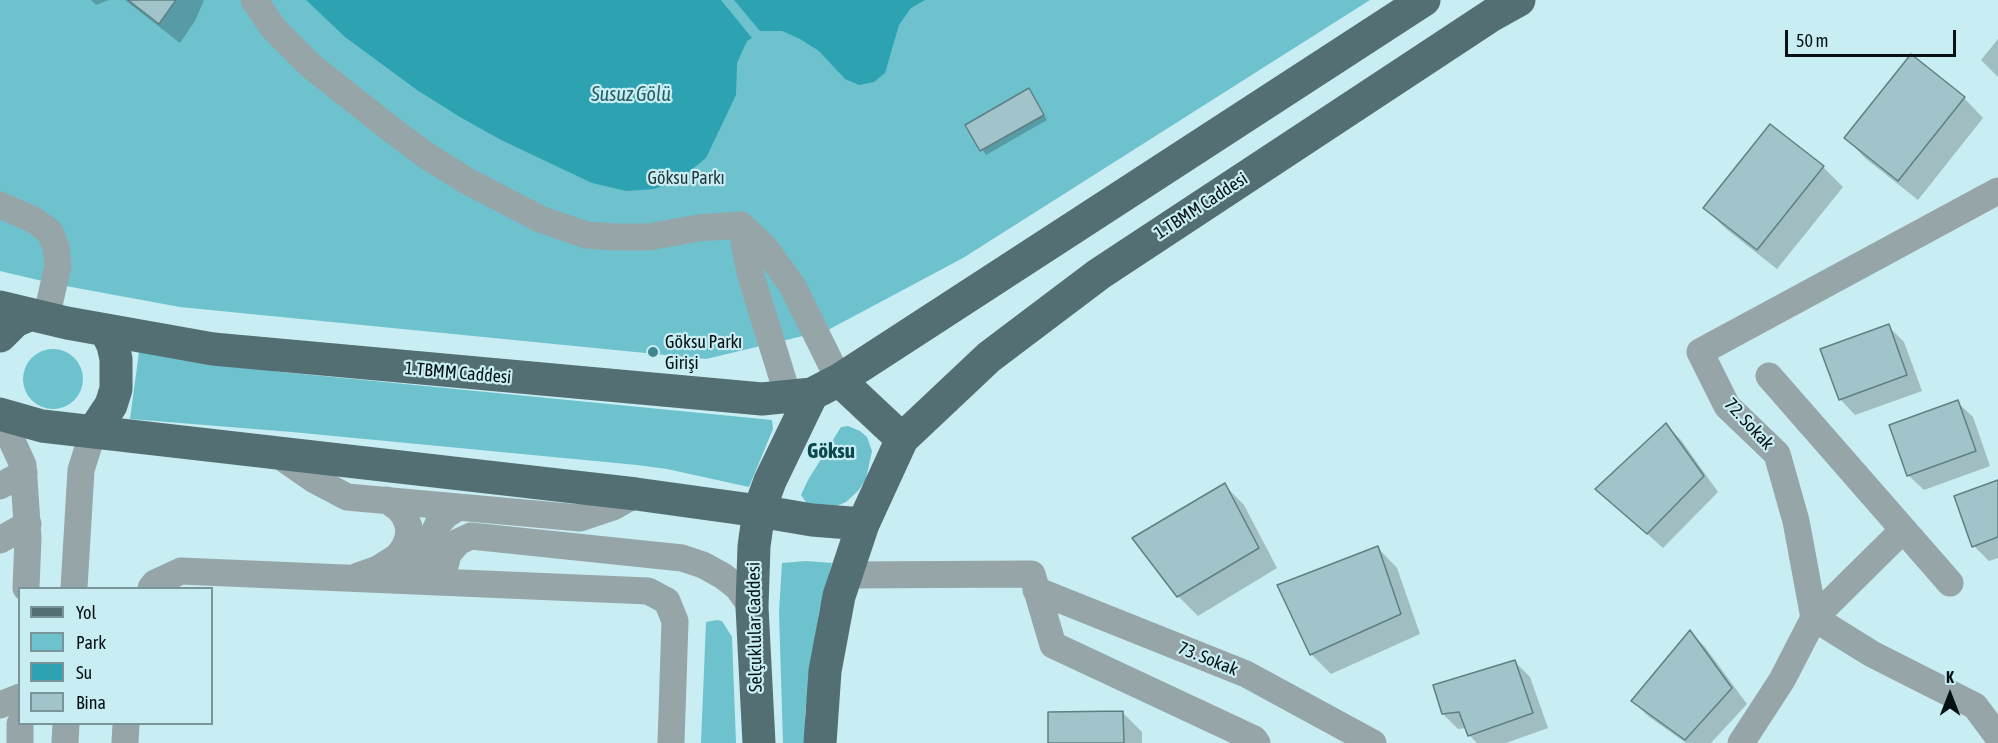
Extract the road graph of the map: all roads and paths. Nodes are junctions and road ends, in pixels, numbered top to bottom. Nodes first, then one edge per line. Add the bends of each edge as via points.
1 (254, 0) edge
2 (1424, 0) edge
3 (1519, 0) edge
4 (1998, 191) edge
5 (0, 205) edge
6 (741, 225) junction
7 (25, 313) edge
8 (106, 331) junction
9 (0, 336) edge
10 (1769, 376) dead end
11 (813, 390) junction
12 (0, 415) edge
13 (93, 432) junction
14 (902, 439) junction
15 (277, 454) junction
16 (24, 473) junction
17 (0, 486) edge
18 (636, 494) junction
19 (387, 500) junction
20 (459, 507) junction
21 (759, 511) junction
22 (28, 524) junction
23 (863, 524) junction
24 (1903, 530) junction
25 (0, 540) edge
26 (846, 575) junction
27 (350, 578) junction
28 (405, 580) junction
29 (441, 582) junction
30 (1950, 583) dead end
31 (26, 587) edge
32 (74, 587) edge
33 (152, 587) edge
34 (1036, 590) junction
35 (752, 607) junction
36 (1814, 618) junction
37 (18, 698) edge
38 (0, 705) edge
39 (20, 725) edge
40 (66, 725) edge
41 (126, 725) edge
42 (1998, 737) edge
43 (20, 743) edge
44 (64, 743) edge
45 (124, 743) edge
46 (671, 743) edge
47 (759, 743) edge
48 (820, 743) edge
49 (1257, 743) edge
50 (1373, 743) edge
51 (1741, 743) edge

1 - 6 street via 274,29 311,66 392,130 467,181 540,219 578,233 616,237 649,237
2 - 11 main road, 1.TBMM Caddesi
3 - 14 main road, 1.TBMM Caddesi via 1099,274 989,357
4 - 36 street, 72. Sokak via 1700,352 1727,406 1777,454 1796,521
5 - 7 street via 50,232 56,247 58,266
6 - 11 street via 750,273
6 - 11 street via 766,249 793,287
7 - 8 main road, 1.TBMM Caddesi
7 - 9 main road
8 - 11 main road, 1.TBMM Caddesi via 213,350 754,399
8 - 13 main road via 117,359 116,389 111,405
10 - 24 street
11 - 14 main road
11 - 21 main road, Selçuklular Caddesi
12 - 13 main road via 42,426
12 - 16 street
13 - 15 main road
13 - 32 street via 81,470
14 - 23 main road
15 - 18 main road
15 - 19 street via 347,497
16 - 17 street
16 - 22 street
18 - 20 street via 580,518
18 - 21 main road
19 - 20 street
19 - 27 street via 406,521 408,538 404,548 378,569
20 - 28 street via 438,524 415,571
21 - 23 main road
21 - 35 main road, Selçuklular Caddesi
22 - 25 street
22 - 31 street
23 - 26 main road
24 - 30 street
24 - 36 street
26 - 34 street via 1032,574
26 - 48 main road via 828,649
27 - 28 street
27 - 33 street via 181,571
28 - 29 street
29 - 35 street via 448,554 458,542 471,536 682,558 723,576
29 - 46 street via 648,591 667,600 675,621
34 - 49 street via 1053,645
34 - 50 street, 73. Sokak via 1245,674
35 - 47 main road, Selçuklular Caddesi
36 - 42 street via 1872,654 1976,706
36 - 51 street via 1782,680
37 - 38 street
39 - 43 street
40 - 44 street
41 - 45 street

